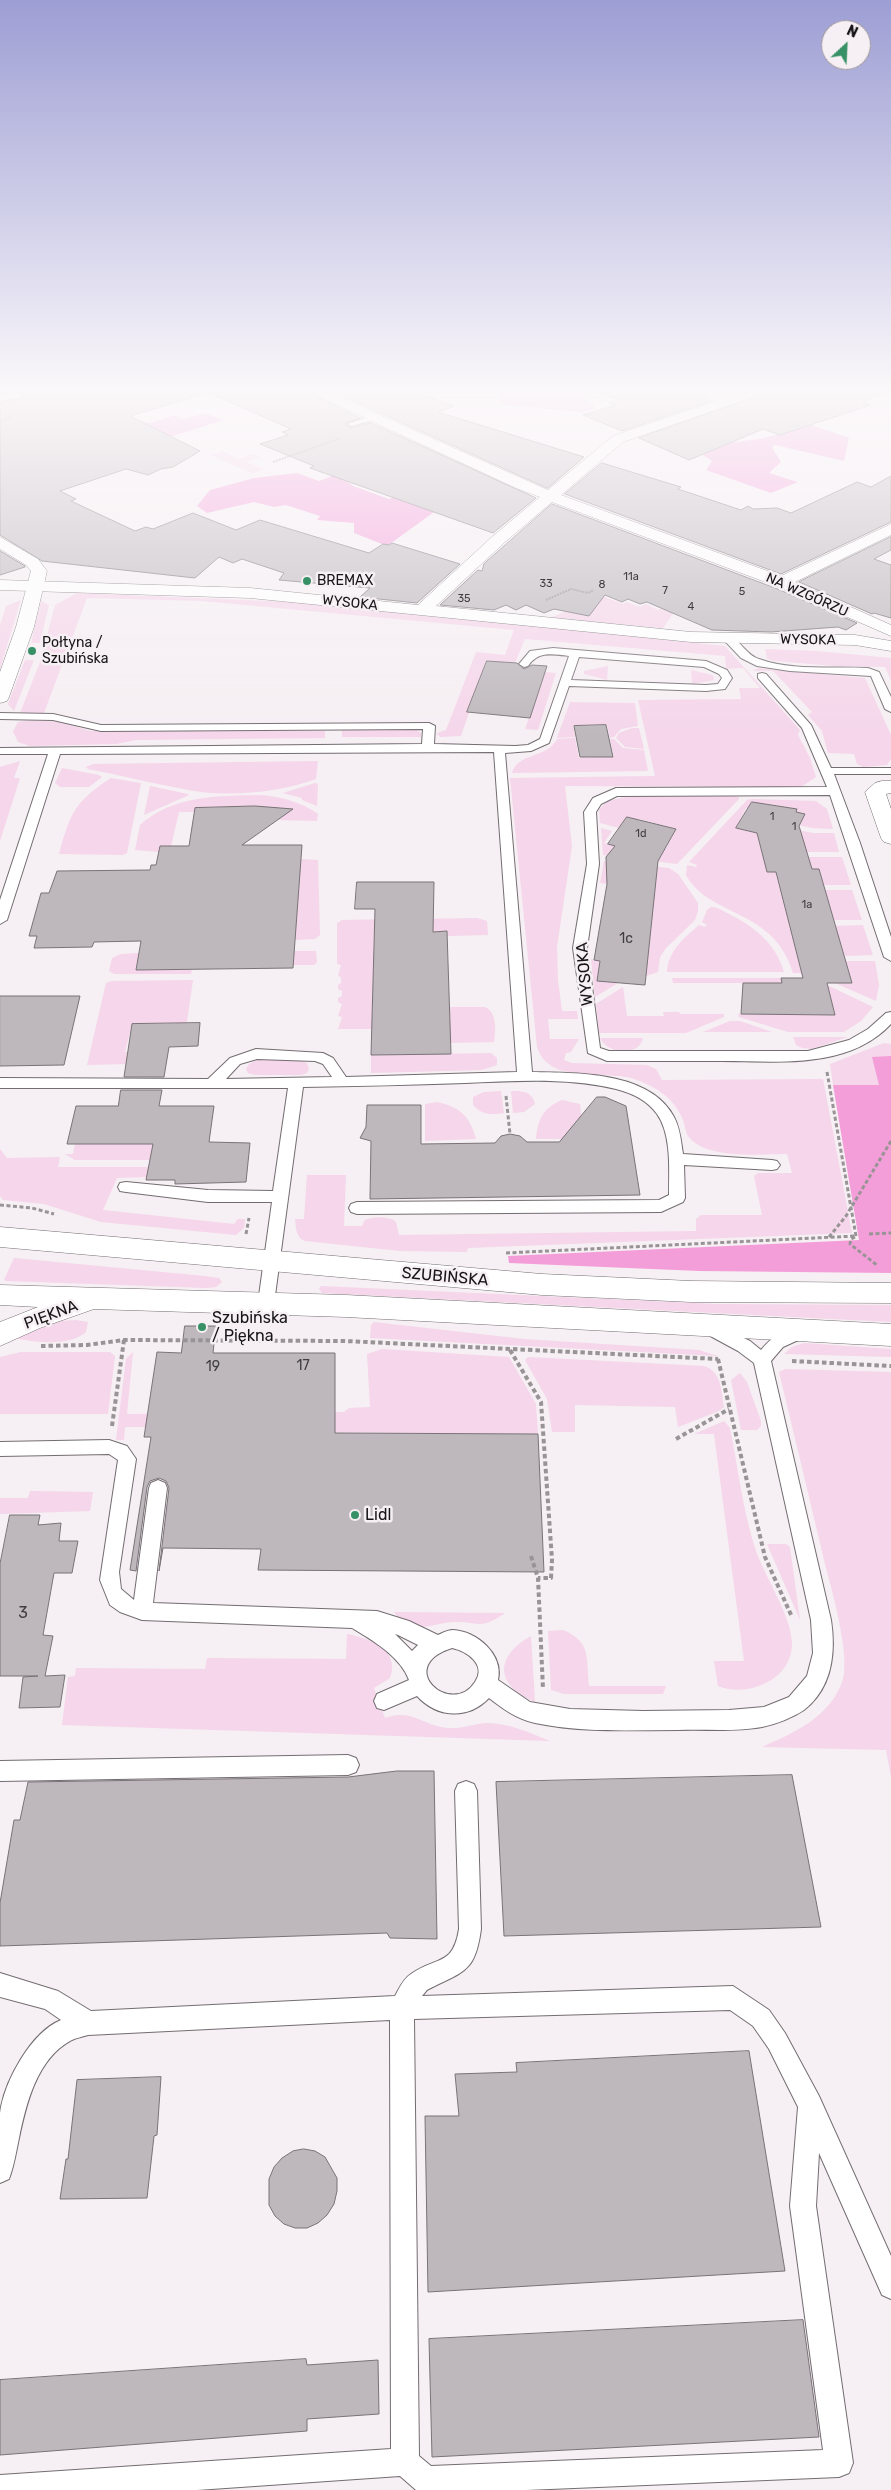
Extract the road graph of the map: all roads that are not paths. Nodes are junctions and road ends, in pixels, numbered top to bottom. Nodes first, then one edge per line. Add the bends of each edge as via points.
1 (541, 504) edge
2 (575, 504) edge
3 (891, 529) edge
4 (0, 542) edge
5 (782, 582) junction
6 (0, 585) edge
7 (35, 586) junction
8 (421, 611) junction
9 (728, 639) junction
10 (890, 641) edge
11 (575, 654) junction
12 (524, 664) dead end
13 (762, 676) dead end
14 (565, 683) junction
15 (0, 697) edge
16 (891, 709) edge
17 (0, 716) edge
18 (428, 747) junction
19 (499, 748) junction
20 (0, 751) edge
21 (55, 751) junction
22 (827, 771) junction
23 (891, 771) edge
24 (891, 787) edge
25 (835, 791) junction
26 (891, 838) edge
27 (0, 920) edge
28 (891, 957) edge
29 (891, 1016) edge
30 (525, 1076) junction
31 (0, 1083) edge
32 (296, 1083) junction
33 (343, 1083) junction
34 (212, 1084) junction
35 (676, 1159) junction
36 (772, 1165) dead end
37 (126, 1187) dead end
38 (281, 1198) junction
39 (357, 1208) dead end
40 (0, 1236) edge
41 (272, 1261) junction
42 (888, 1281) edge
43 (0, 1295) edge
44 (103, 1297) junction
45 (266, 1303) junction
46 (705, 1325) junction
47 (803, 1330) junction
48 (0, 1335) edge
49 (891, 1335) edge
50 (762, 1360) junction
51 (0, 1449) edge
52 (158, 1488) dead end
53 (142, 1611) junction
54 (349, 1617) junction
55 (435, 1643) junction
56 (418, 1677) junction
57 (486, 1683) junction
58 (384, 1701) dead end
59 (348, 1765) dead end
60 (0, 1771) edge
61 (466, 1791) dead end
62 (0, 1985) edge
63 (402, 2008) junction
64 (88, 2022) junction
65 (810, 2105) junction
66 (0, 2170) edge
67 (891, 2286) edge
68 (405, 2462) junction
69 (0, 2489) edge

1 - 8 street
2 - 5 street, NA WZGÓRZU
3 - 5 street
4 - 7 street via 37,566 39,575
5 - 10 street, NA WZGÓRZU
6 - 7 street, WYSOKA
7 - 8 street, WYSOKA via 250,593
7 - 15 street via 25,627
8 - 9 street, WYSOKA
9 - 10 street, WYSOKA
9 - 16 lane, WYSOKA via 753,661 875,674
11 - 12 lane via 536,651
11 - 14 lane
11 - 14 lane via 706,664 723,672 727,678 721,687 706,688
13 - 22 lane via 807,727
14 - 19 lane via 545,741 537,747
17 - 18 lane via 53,717 101,728 429,726
18 - 19 lane
18 - 21 lane
19 - 30 lane
20 - 21 lane via 42,754
21 - 27 lane
22 - 23 lane
22 - 25 lane
24 - 26 street via 882,787 875,792
25 - 28 lane
25 - 29 lane, WYSOKA via 616,792 592,805 593,864 580,948 593,1050 598,1054 634,1056 808,1056 866,1039
30 - 33 lane
30 - 35 lane via 606,1081 653,1099 664,1111
31 - 34 lane
32 - 33 lane
32 - 34 lane
32 - 38 lane
33 - 34 lane via 328,1061 318,1056 256,1054 234,1061
35 - 36 lane
35 - 39 lane via 677,1198 661,1206
37 - 38 lane via 208,1196
38 - 41 lane
40 - 41 street, SZUBIŃSKA
41 - 42 street, SZUBIŃSKA via 641,1290
41 - 45 lane
43 - 44 street, SZUBIŃSKA
44 - 45 street, SZUBIŃSKA
44 - 48 street, PIĘKNA via 30,1320
45 - 46 street, SZUBIŃSKA
46 - 47 street, SZUBIŃSKA
46 - 50 lane via 744,1346
47 - 49 street, SZUBIŃSKA
47 - 50 lane via 777,1342
50 - 57 lane via 822,1620 825,1641 816,1683 800,1701 760,1718 626,1721 532,1713 507,1700
51 - 53 lane via 109,1447 121,1451 127,1459 109,1584 118,1602
52 - 53 lane
53 - 54 lane
54 - 55 lane via 402,1627
54 - 56 lane via 386,1638
55 - 56 lane via 421,1654
55 - 57 lane via 452,1639 474,1645 487,1662
56 - 57 lane via 426,1695 448,1704 471,1700
56 - 58 lane
59 - 60 lane
61 - 63 lane via 468,1950 457,1964 417,1983
62 - 64 lane via 50,1999
63 - 64 lane
63 - 65 lane via 733,1998 761,2018 777,2040
63 - 68 lane
64 - 66 lane via 59,2033 38,2052 15,2100
65 - 67 lane
65 - 68 lane via 803,2206 839,2463 426,2480
68 - 69 lane

